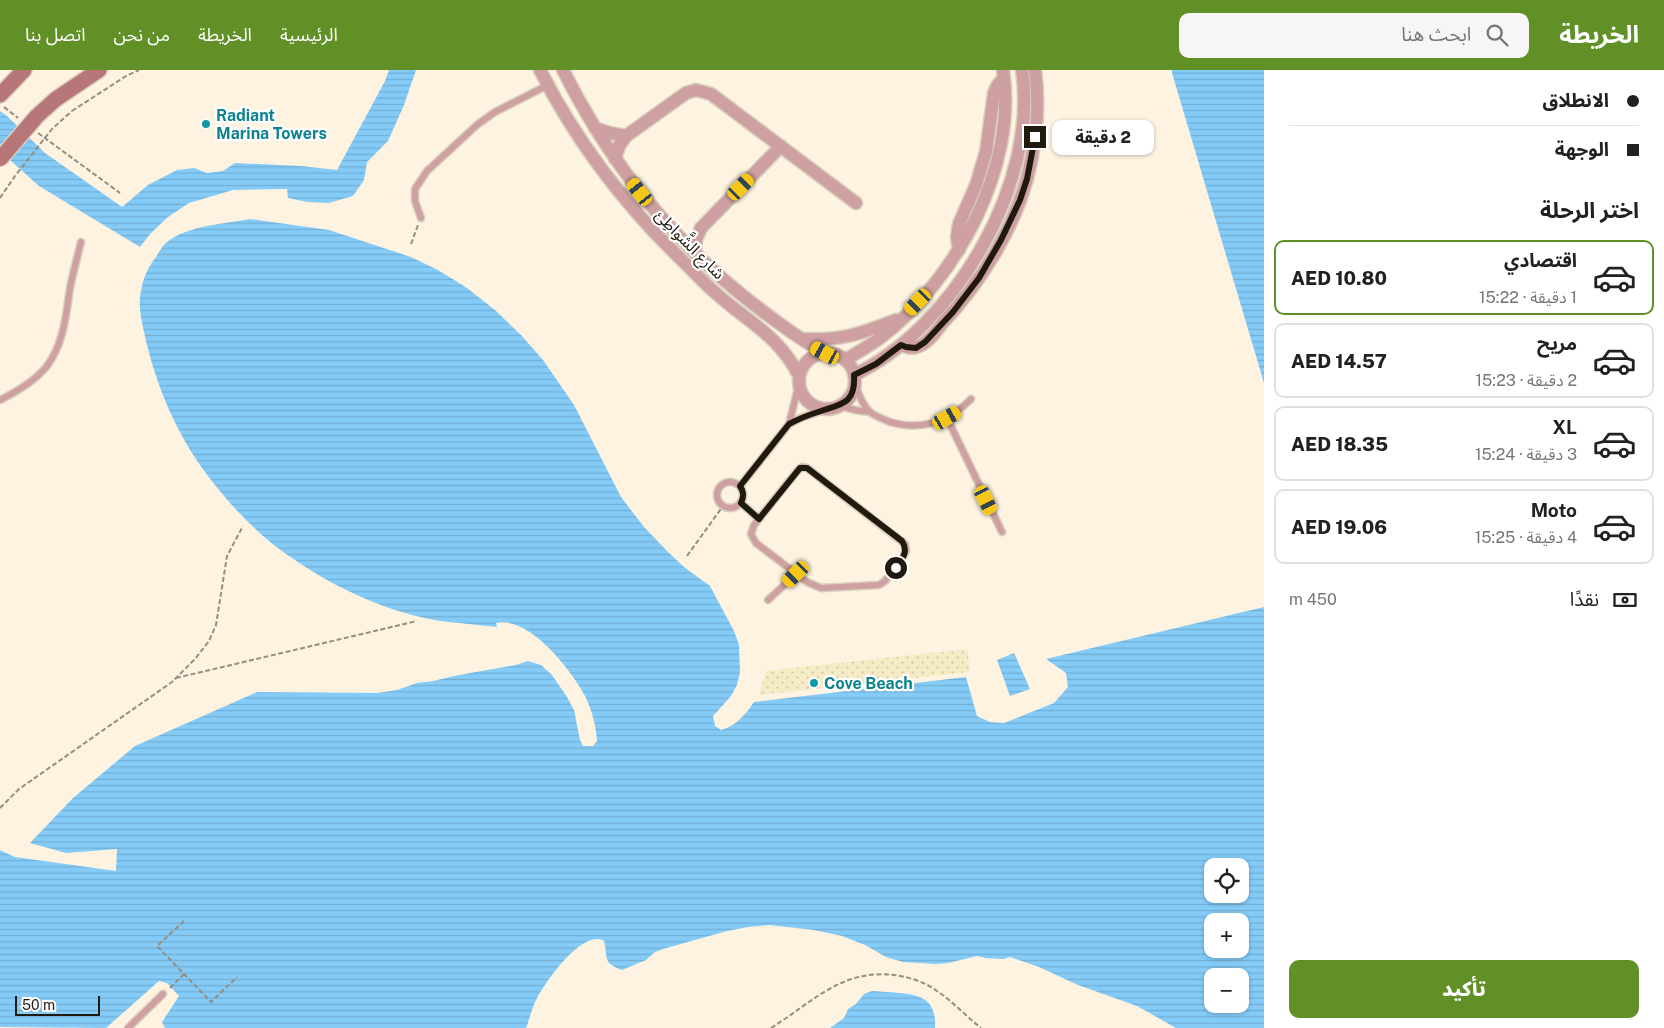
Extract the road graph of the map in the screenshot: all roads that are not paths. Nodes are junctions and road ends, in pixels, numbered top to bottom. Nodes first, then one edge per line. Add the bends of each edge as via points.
1 (24, 70) edge
2 (98, 70) edge
3 (540, 70) edge
4 (563, 70) edge
5 (1022, 70) edge
6 (1035, 70) edge
7 (1004, 74) edge
8 (548, 85) junction
9 (0, 95) edge
10 (595, 128) junction
11 (626, 136) junction
12 (781, 146) junction
13 (615, 159) junction
14 (0, 160) edge
15 (856, 203) dead end
16 (421, 218) road end
17 (701, 228) junction
18 (674, 231) junction
19 (80, 242) dead end
20 (695, 253) junction
21 (903, 318) junction
22 (800, 339) junction
23 (901, 345) junction
24 (825, 353) junction
25 (845, 360) junction
26 (799, 380) junction
27 (854, 380) junction
28 (971, 399) dead end
29 (0, 400) edge
30 (840, 406) junction
31 (827, 409) junction
32 (870, 412) junction
33 (947, 418) junction
34 (789, 424) junction
35 (740, 486) junction
36 (741, 503) junction
37 (759, 519) junction
38 (1002, 532) dead end
39 (796, 574) junction
40 (768, 600) dead end
41 (165, 993) road end
42 (128, 1028) edge

1 - 9 main road
2 - 14 main road, bridge via 37,116
3 - 8 street, شارع الشَّواطِئ
4 - 10 street, شارع الشَّواطِئ
5 - 23 street via 1024,109 1021,144 997,217 959,282
6 - 23 street via 1033,151 1012,220 979,278 953,312 921,345 911,348
7 - 21 street via 994,92 990,134 981,169 959,224 958,250
8 - 16 lane via 494,112 426,171 415,189
8 - 26 street, شارع الشَّواطِئ via 605,172 648,224 704,282 775,341 789,357
10 - 11 street
10 - 13 street, شارع الشَّواطِئ
11 - 12 street via 686,93 701,90
11 - 13 street
12 - 15 street
12 - 17 street
13 - 18 street, شارع الشَّواطِئ
17 - 18 street, شارع الشَّواطِئ
17 - 20 street, شارع الشَّواطِئ
18 - 20 street, شارع الشَّواطِئ
19 - 29 lane via 58,346 46,367
20 - 22 street, شارع الشَّواطِئ
21 - 22 street via 853,336
21 - 25 street via 879,339
22 - 24 street, شارع الشَّواطِئ
23 - 27 street
24 - 25 street
24 - 26 street via 806,362
25 - 27 street
26 - 31 street via 802,394 808,402
26 - 34 lane
27 - 30 street via 850,396
27 - 32 lane
28 - 33 lane
30 - 31 street
30 - 32 lane
31 - 34 lane
32 - 33 lane via 886,420 912,426
33 - 38 lane
34 - 35 lane
35 - 36 lane via 743,491
35 - 36 lane via 728,482 723,484 717,495 723,506 736,507
36 - 37 lane
37 - 39 lane via 752,529 753,539
37 - 39 lane via 804,467 906,547 903,557 879,585 821,588
39 - 40 lane
41 - 42 lane

